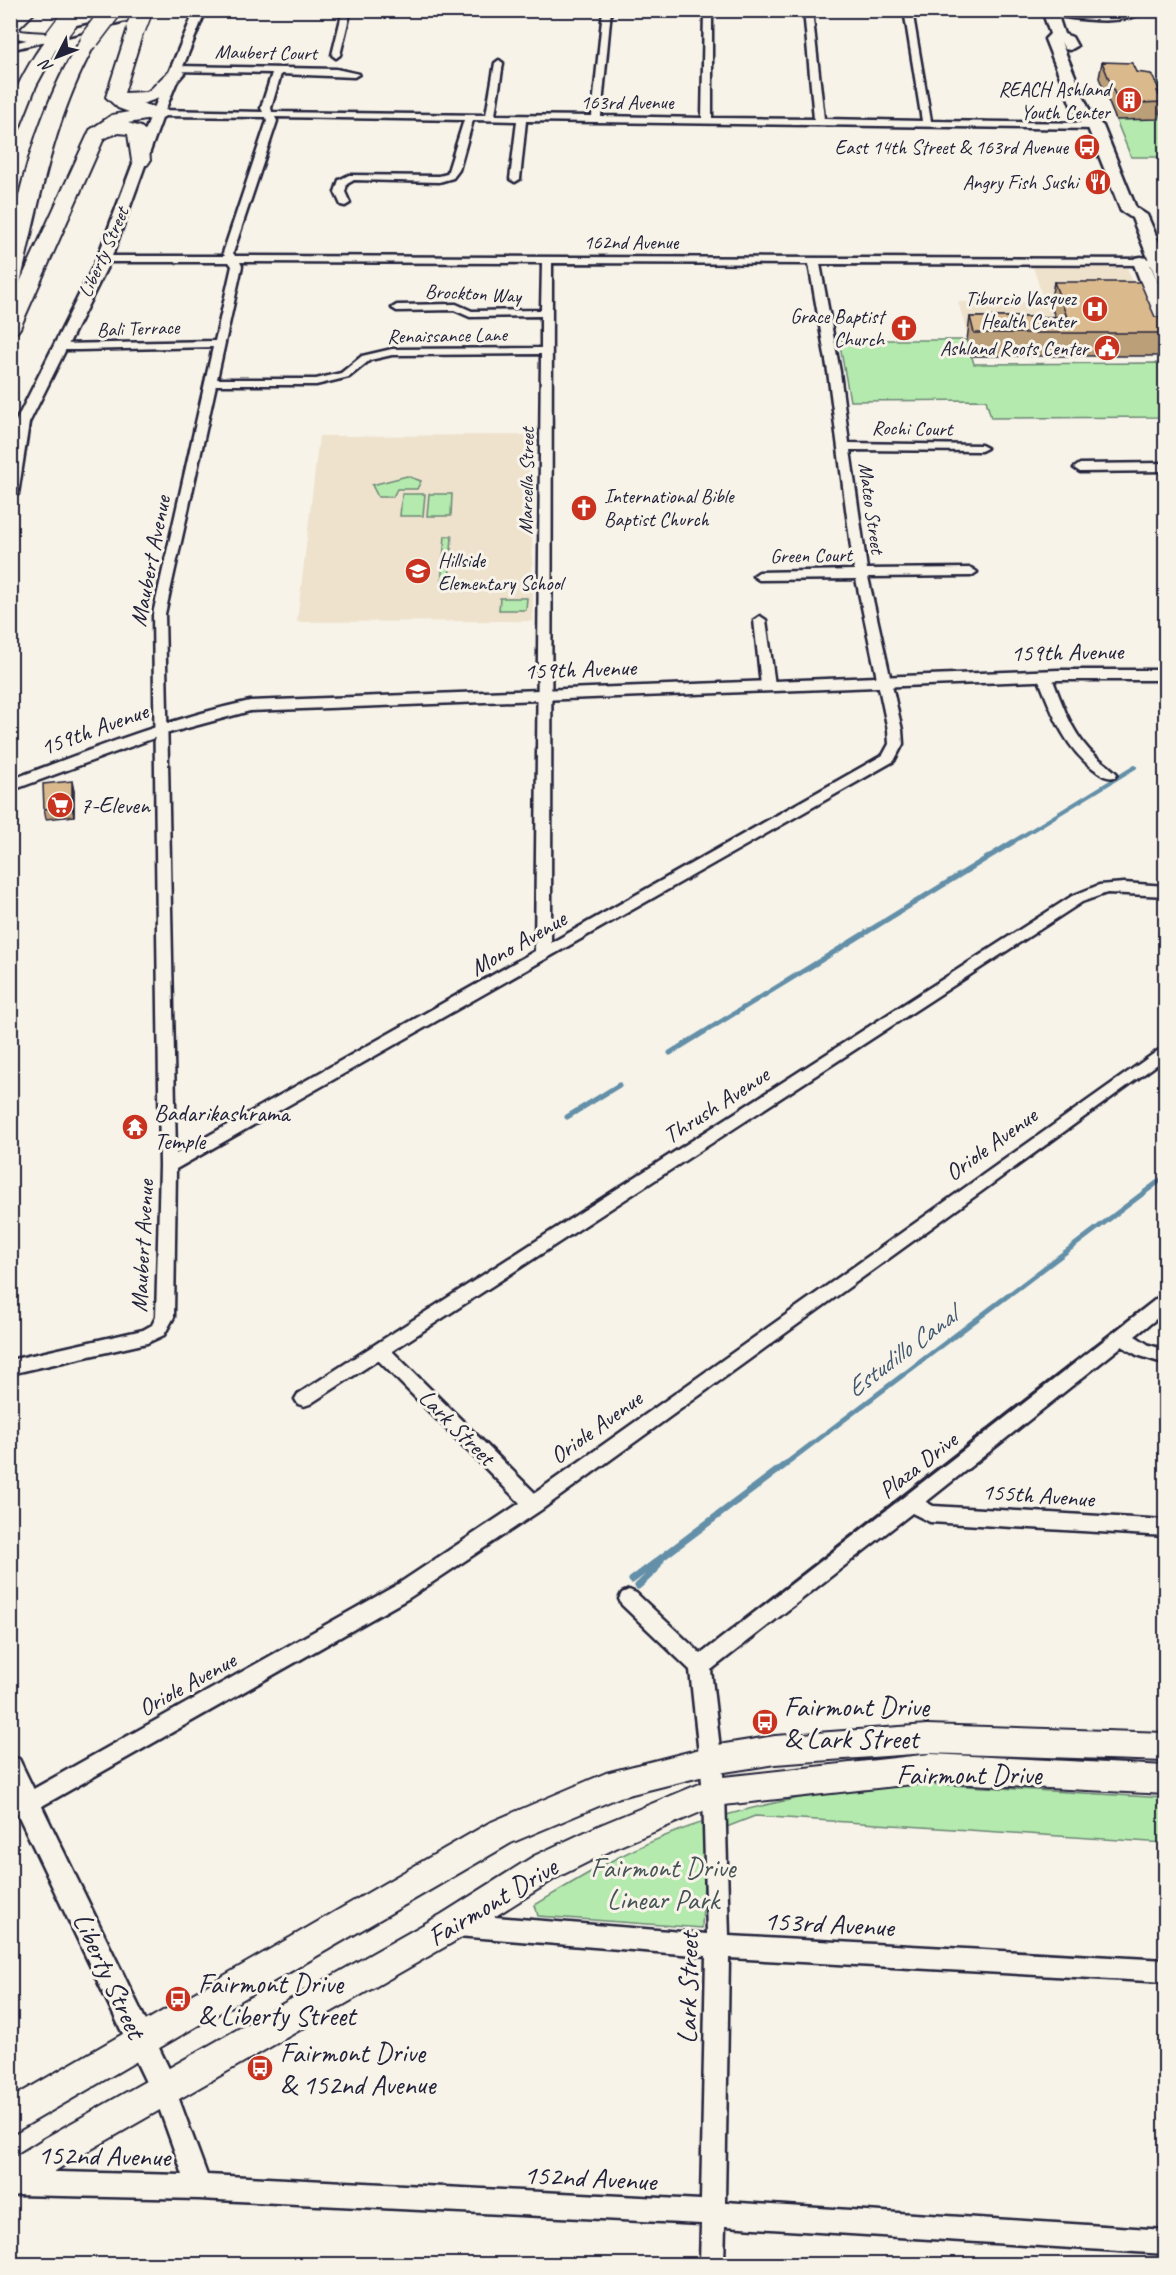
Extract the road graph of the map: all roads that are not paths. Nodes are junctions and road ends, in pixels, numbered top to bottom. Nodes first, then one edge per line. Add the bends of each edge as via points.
1 (31, 10) edge
2 (112, 10) edge
3 (201, 10) edge
4 (347, 10) edge
5 (607, 10) edge
6 (708, 10) edge
7 (808, 10) edge
8 (908, 10) edge
9 (1145, 10) edge
10 (1044, 11) edge
11 (146, 12) edge
12 (174, 13) edge
13 (72, 15) edge
14 (196, 25) junction
15 (12, 29) edge
16 (46, 45) junction
17 (10, 46) edge
18 (336, 55) dead end
19 (500, 63) dead end
20 (278, 70) junction
21 (176, 71) junction
22 (354, 74) dead end
23 (10, 82) edge
24 (115, 97) junction
25 (158, 113) junction
26 (271, 114) junction
27 (469, 118) junction
28 (490, 118) junction
29 (522, 119) junction
30 (596, 119) junction
31 (706, 120) junction
32 (819, 121) junction
33 (927, 123) junction
34 (1095, 126) junction
35 (10, 129) edge
36 (86, 157) junction
37 (141, 161) junction
38 (515, 179) dead end
39 (345, 203) dead end
40 (1129, 211) junction
41 (104, 259) junction
42 (233, 260) junction
43 (547, 260) junction
44 (814, 261) junction
45 (1141, 262) junction
46 (1159, 262) junction
47 (1166, 280) edge
48 (10, 283) edge
49 (397, 308) dead end
50 (547, 313) junction
51 (1166, 324) edge
52 (10, 328) edge
53 (219, 344) junction
54 (59, 348) junction
55 (547, 351) junction
56 (211, 382) junction
57 (843, 446) junction
58 (981, 448) dead end
59 (1166, 467) edge
60 (1080, 468) dead end
61 (10, 494) edge
62 (971, 572) dead end
63 (861, 573) junction
64 (759, 576) dead end
65 (760, 620) dead end
66 (1044, 675) junction
67 (1166, 675) edge
68 (884, 681) junction
69 (768, 685) junction
70 (545, 695) junction
71 (160, 730) junction
72 (889, 758) joint
73 (1110, 774) dead end
74 (10, 786) edge
75 (1143, 891) junction
76 (1166, 891) edge
77 (1166, 903) edge
78 (543, 954) junction
79 (1166, 1050) edge
80 (168, 1166) junction
81 (1166, 1301) edge
82 (1120, 1336) junction
83 (380, 1351) junction
84 (1166, 1357) edge
85 (10, 1366) edge
86 (304, 1399) dead end
87 (534, 1503) junction
88 (911, 1503) junction
89 (1166, 1528) edge
90 (629, 1599) dead end
91 (700, 1666) junction
92 (1166, 1747) edge
93 (712, 1760) junction
94 (10, 1768) edge
95 (1166, 1780) edge
96 (714, 1792) junction
97 (28, 1803) junction
98 (453, 1925) junction
99 (718, 1946) junction
100 (1166, 1971) edge
101 (142, 2041) junction
102 (165, 2091) junction
103 (10, 2118) edge
104 (10, 2182) edge
105 (199, 2187) junction
106 (713, 2213) junction
107 (1166, 2242) edge
108 (712, 2265) edge

1 - 15 main road
2 - 48 highway, bridge via 68,76 54,109
3 - 14 street, Liberty Street
4 - 18 street
5 - 30 street
6 - 31 street
7 - 32 street
8 - 33 street
9 - 10 street via 1100,20
10 - 34 main road via 1058,36 1052,39 1085,120
11 - 12 street
11 - 16 street
11 - 24 highway, bridge via 136,28
12 - 14 street
13 - 16 highway, bridge
14 - 21 street, Liberty Street
15 - 16 main road
16 - 17 street
16 - 23 highway
16 - 35 highway
19 - 28 street
20 - 21 street, Maubert Court
20 - 22 street, Maubert Court
20 - 26 street, Maubert Avenue via 266,108
21 - 24 highway via 156,96 140,100
21 - 25 street, Liberty Street
24 - 25 highway via 127,107
25 - 26 street, 163rd Avenue
25 - 36 highway via 106,124 96,134
25 - 37 street, Liberty Street
26 - 27 street, 163rd Avenue
26 - 42 street, Maubert Avenue via 272,121 228,253
27 - 28 street, 163rd Avenue
27 - 39 street via 450,176 352,177 342,182 340,192
28 - 29 street, 163rd Avenue
29 - 30 street, 163rd Avenue
29 - 38 street
30 - 31 street, 163rd Avenue
31 - 32 street, 163rd Avenue
32 - 33 street, 163rd Avenue
33 - 34 street, 163rd Avenue
34 - 40 main road
36 - 37 highway via 106,131 127,128 139,134
36 - 52 highway
37 - 41 street, Liberty Street
40 - 45 main road via 1123,215
40 - 46 main road via 1139,215
41 - 42 street, 162nd Avenue
41 - 54 street, Liberty Street
42 - 43 street, 162nd Avenue
42 - 53 street, Maubert Avenue via 237,266
43 - 44 street, 162nd Avenue
43 - 50 street, Marcella Street
44 - 45 street, 162nd Avenue
44 - 57 street, Mateo Street
45 - 46 street, 162nd Avenue
45 - 51 main road
46 - 47 main road
49 - 50 street, Brockton Way via 456,308 470,314
50 - 55 street, Marcella Street
53 - 54 street, Bali Terrace
53 - 56 street, Maubert Avenue
54 - 61 street, Liberty Street via 22,423
55 - 56 street, Renaissance Lane via 392,352 366,358 345,375 316,382
55 - 70 street, Marcella Street
56 - 71 street, Maubert Avenue via 159,614
57 - 58 street, Rochi Court
57 - 63 street, Mateo Street
59 - 60 street
62 - 63 street, Green Court
63 - 64 street, Green Court
63 - 68 street, Mateo Street
65 - 69 street
66 - 67 street, 159th Avenue
66 - 68 street, 159th Avenue
66 - 73 street via 1072,741 1088,759
68 - 69 street, 159th Avenue
68 - 72 street, Mateo Street via 896,744
69 - 70 street, 159th Avenue
70 - 71 street, 159th Avenue via 250,706
70 - 78 street, Marcella Street
71 - 74 street, 159th Avenue
71 - 80 street, Maubert Avenue
72 - 78 street, Mono Avenue
75 - 76 street, Thrush Avenue
75 - 77 street
75 - 83 street, Thrush Avenue via 1101,890 1077,899
78 - 80 street, Mono Avenue
79 - 87 street, Oriole Avenue
80 - 85 street, Maubert Avenue via 165,1317 158,1330 134,1340
81 - 82 street, Plaza Drive
82 - 84 street via 1143,1350
82 - 88 street, Plaza Drive
83 - 86 street, Thrush Avenue
83 - 87 street, Lark Street
87 - 97 street, Oriole Avenue via 402,1592
88 - 89 street, 155th Avenue via 930,1514
88 - 91 street, Plaza Drive
90 - 91 street
91 - 93 street, Lark Street
92 - 93 main road, Fairmont Drive via 927,1739 775,1750
93 - 96 street, Lark Street
93 - 101 main road, Fairmont Drive via 617,1783 500,1833
94 - 97 street, Liberty Street
95 - 96 main road, Fairmont Drive via 931,1768
96 - 98 main road, Fairmont Drive via 545,1867
96 - 99 street, Lark Street
97 - 101 street, Liberty Street
98 - 99 street, 153rd Avenue
98 - 102 main road, Fairmont Drive
99 - 100 street, 153rd Avenue
99 - 106 street, Lark Street
101 - 102 street, Liberty Street
101 - 103 main road, Fairmont Drive
102 - 104 main road, Fairmont Drive via 57,2150
102 - 105 street, Liberty Street
104 - 105 street, 152nd Avenue
105 - 106 street, 152nd Avenue
106 - 107 street, 152nd Avenue
106 - 108 street, Lark Street

